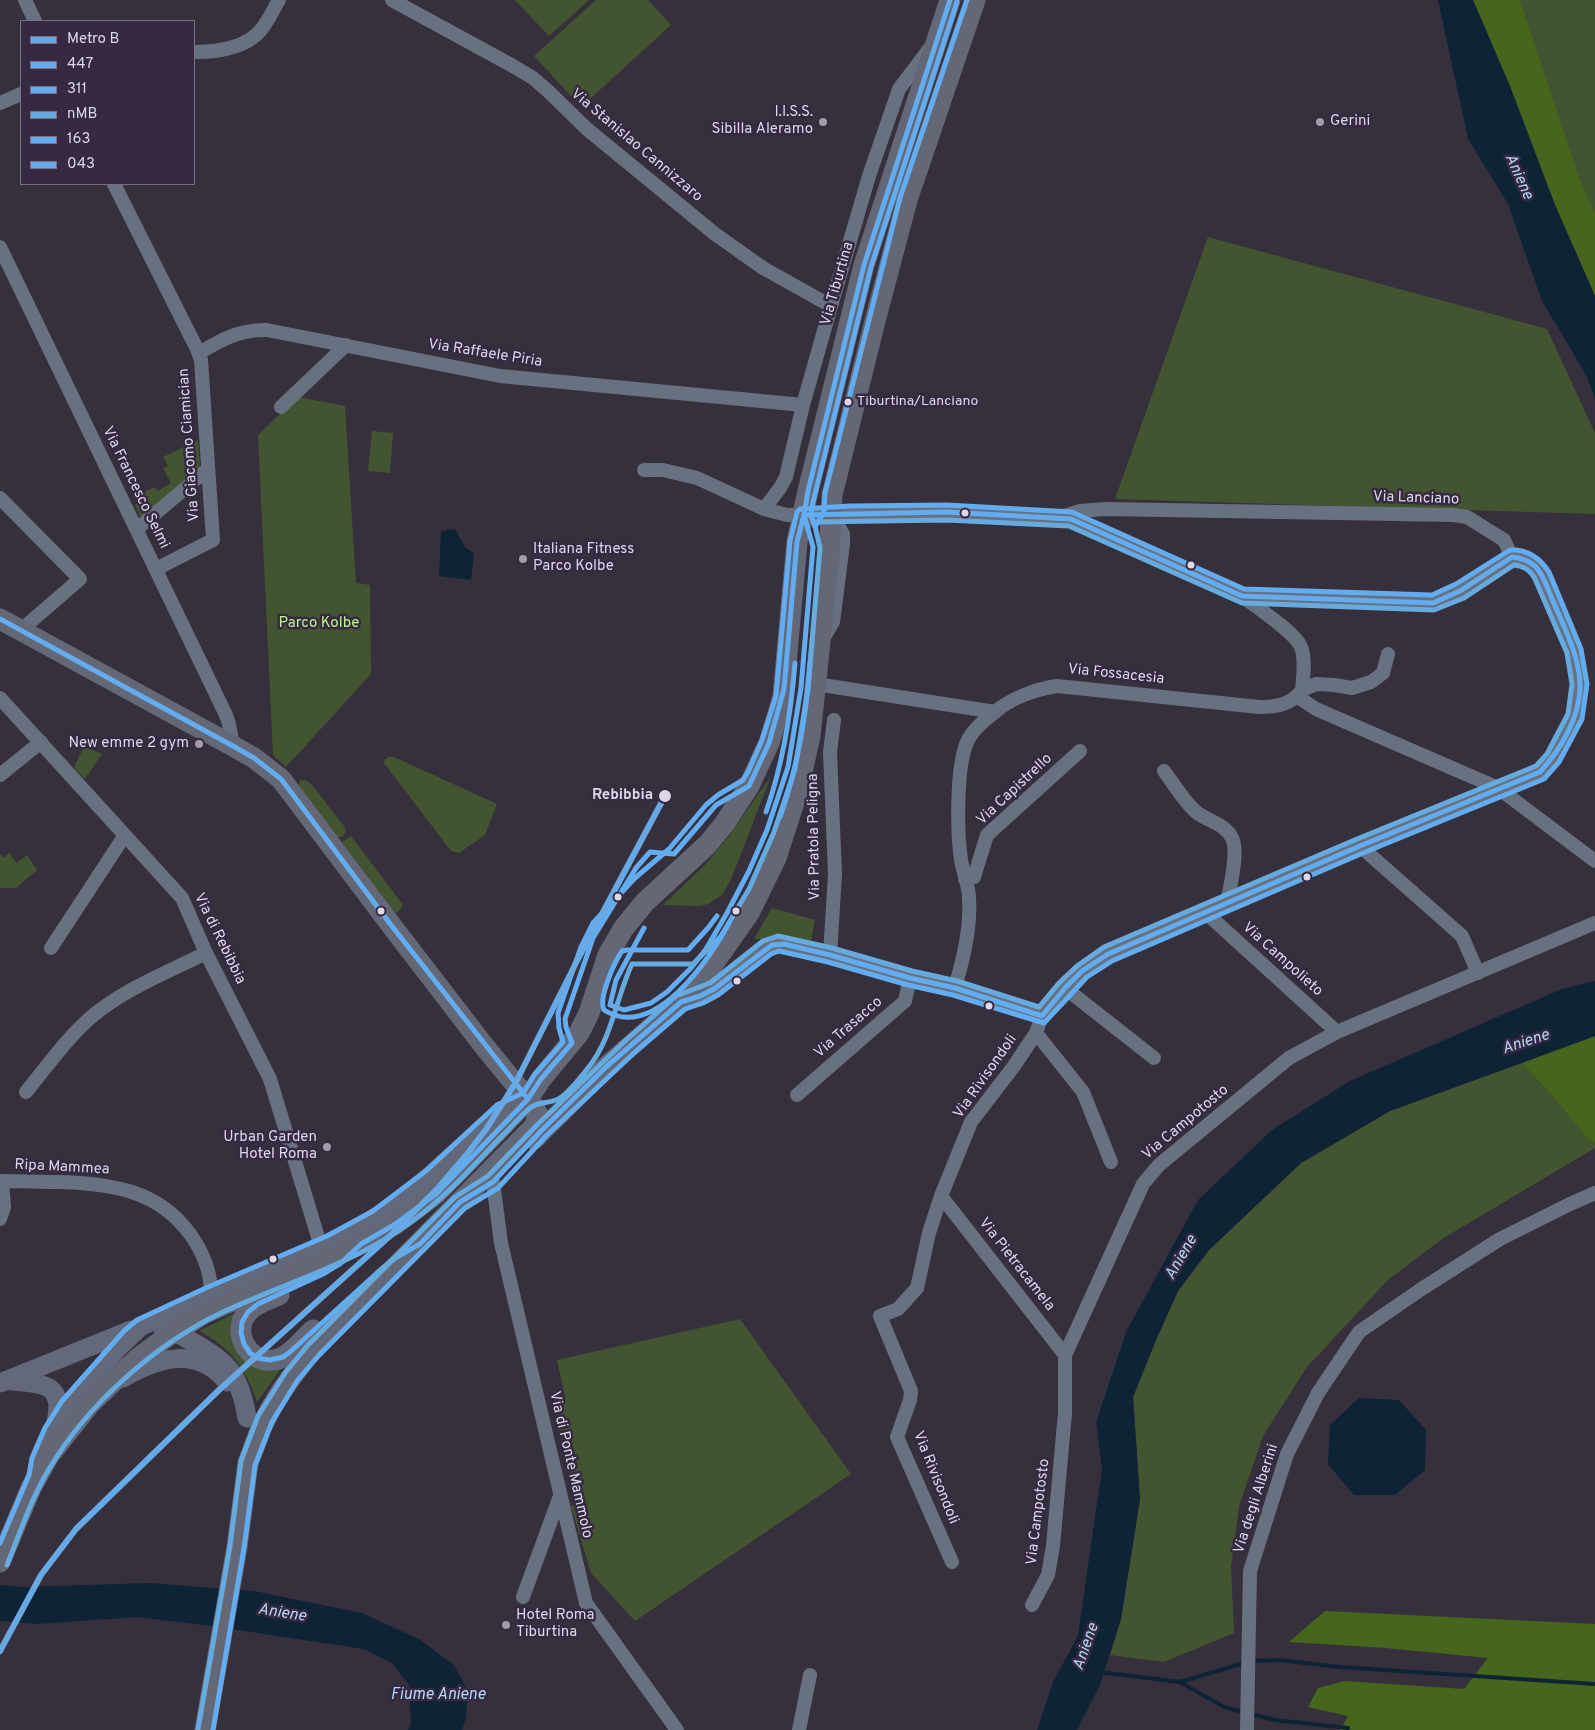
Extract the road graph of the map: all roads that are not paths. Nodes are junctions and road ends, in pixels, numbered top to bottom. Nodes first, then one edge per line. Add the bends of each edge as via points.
1 (25, 0) edge
2 (279, 0) edge
3 (392, 0) edge
4 (950, 0) edge
5 (975, 0) edge
6 (35, 20) edge
7 (939, 36) junction
8 (195, 52) edge
9 (20, 94) edge
10 (0, 103) edge
11 (115, 185) edge
12 (0, 249) edge
13 (831, 306) junction
14 (346, 345) junction
15 (199, 353) junction
16 (803, 405) junction
17 (281, 407) dead end
18 (208, 469) junction
19 (644, 470) dead end
20 (0, 498) edge
21 (764, 508) junction
22 (831, 514) junction
23 (804, 515) junction
24 (1060, 517) junction
25 (137, 529) junction
26 (1512, 557) junction
27 (156, 568) junction
28 (1242, 596) junction
29 (7, 627) edge
30 (1388, 654) dead end
31 (816, 684) junction
32 (1300, 694) junction
33 (0, 698) edge
34 (995, 712) junction
35 (834, 720) dead end
36 (41, 742) junction
37 (233, 746) junction
38 (1080, 751) dead end
39 (1164, 771) dead end
40 (0, 775) edge
41 (1498, 788) junction
42 (126, 835) junction
43 (1360, 846) junction
44 (1595, 861) edge
45 (965, 879) junction
46 (1227, 903) junction
47 (1205, 912) junction
48 (1595, 924) edge
49 (51, 948) dead end
50 (206, 953) junction
51 (830, 955) junction
52 (1478, 973) junction
53 (910, 978) junction
54 (955, 988) junction
55 (1065, 988) junction
56 (681, 1002) junction
57 (1042, 1016) junction
58 (1337, 1032) junction
59 (1036, 1033) junction
60 (1154, 1058) dead end
61 (26, 1092) dead end
62 (797, 1095) dead end
63 (528, 1099) junction
64 (1111, 1162) dead end
65 (1, 1181) edge
66 (493, 1182) junction
67 (1595, 1193) edge
68 (941, 1196) junction
69 (460, 1202) junction
70 (0, 1219) edge
71 (361, 1244) junction
72 (420, 1244) junction
73 (321, 1247) junction
74 (212, 1294) junction
75 (140, 1326) junction
76 (175, 1332) junction
77 (1065, 1354) junction
78 (4, 1382) edge
79 (109, 1385) junction
80 (247, 1418) junction
81 (56, 1422) junction
82 (248, 1463) junction
83 (36, 1477) junction
84 (560, 1496) junction
85 (0, 1562) edge
86 (952, 1562) dead end
87 (523, 1597) dead end
88 (1032, 1605) dead end
89 (810, 1675) dead end
90 (205, 1730) edge
91 (677, 1730) edge
92 (800, 1730) edge
93 (1247, 1730) edge

1 - 6 street
2 - 8 street via 263,27 250,40 212,52
3 - 13 street, Via Stanislao Cannizzaro via 533,78 587,129 715,234 763,268
4 - 7 main road, Via Tiburtina
5 - 22 main road via 907,200 832,495
7 - 13 street, Via Tiburtina via 899,89
7 - 23 main road, Via Tiburtina via 864,265
9 - 10 street
11 - 15 street, Via Giacomo Ciamician
12 - 25 street, Via Francesco Selmi
13 - 16 street, Via Tiburtina
14 - 15 street, Via Raffaele Piria via 256,329 233,334
14 - 16 street, Via Raffaele Piria via 500,376
14 - 17 street
15 - 18 street, Via Giacomo Ciamician
16 - 21 street, Via Tiburtina via 786,477
18 - 25 street
18 - 27 street, Via Giacomo Ciamician via 214,540
19 - 21 street, Via Lanciano via 663,470 689,476
20 - 29 street via 80,579
21 - 23 street, Via Lanciano via 786,515
22 - 23 street, Via Lanciano
22 - 24 street, Via Lanciano via 947,512
22 - 31 main road
23 - 63 main road, Via Tiburtina via 795,562 784,689 769,743 749,786 725,823 699,853 635,913 623,929 608,954 589,1013 572,1043
24 - 26 street, Via Lanciano via 1105,508 1453,514 1467,517 1504,540
24 - 28 street, Via Lanciano via 1079,521
25 - 27 street, Via Francesco Selmi
26 - 28 street, Via Lanciano via 1460,591 1433,603
26 - 41 street, Via Rivisondoli via 1527,559 1542,575 1574,651 1580,684 1575,716 1553,758 1540,772
27 - 37 street, Via Francesco Selmi via 226,715
28 - 32 street via 1301,647
29 - 37 main road
30 - 32 street, Via Fossacesia via 1383,673 1363,686 1316,684
31 - 34 street
31 - 56 main road via 802,773 773,865 744,920 707,973
32 - 34 street, Via Fossacesia via 1282,704 1259,707 1057,686 1030,693
32 - 41 street via 1316,709
33 - 36 street, Via di Rebibbia
34 - 45 street, Via Fossacesia via 971,735 962,764 958,844
35 - 51 street, Via Pratola Peligna via 830,752 835,874
36 - 40 street
36 - 42 street, Via di Rebibbia
37 - 63 main road via 254,758 280,780
38 - 45 street, Via Capistrello via 987,835 974,877
39 - 46 street via 1193,809 1222,826 1232,837 1234,853
41 - 43 street, Via Rivisondoli
41 - 44 street
42 - 49 street
42 - 50 street, Via di Rebibbia via 177,892
43 - 46 street, Via Rivisondoli
43 - 52 street via 1462,936
45 - 54 street, Via Fossacesia via 969,896 968,936
46 - 47 street, Via Rivisondoli
47 - 55 street, Via Rivisondoli via 1108,954 1082,971
47 - 58 street, Via Campolieto
48 - 52 street, Via Campotosto
50 - 61 street via 106,1005 80,1027
50 - 73 street, Via di Rebibbia via 270,1079
51 - 53 street
51 - 56 street via 784,944 772,945 714,989
52 - 58 street, Via Campotosto
53 - 54 street
53 - 62 street, Via Trasacco via 905,1001
54 - 57 street
55 - 57 street, Via Rivisondoli
55 - 60 street
56 - 66 main road via 606,1067
57 - 59 street, Via Rivisondoli
58 - 77 street, Via Campotosto via 1288,1058 1149,1174
59 - 64 street via 1083,1092
59 - 68 street, Via Rivisondoli via 971,1122
63 - 69 main road via 538,1115 535,1126
63 - 71 main road via 436,1194
63 - 73 street via 511,1105 496,1116 432,1176 401,1200 363,1226
65 - 70 street, Ripa Mammea via 4,1208
65 - 74 street, Ripa Mammea via 93,1184 121,1188 147,1197 172,1215 194,1240 208,1269
66 - 69 main road
66 - 84 street, Via di Ponte Mammolo via 501,1243
67 - 93 street, Via degli Alberini via 1500,1239 1359,1332 1318,1393 1287,1454 1250,1571
68 - 77 street, Via Pietracamela
68 - 86 street, Via Rivisondoli via 929,1233 918,1288 898,1309 880,1316 911,1391 897,1437
69 - 72 main road
71 - 72 main road via 347,1259 323,1274 258,1304 248,1312 242,1322 241,1334 250,1353 264,1359 283,1357 378,1272
71 - 76 main road via 217,1307
72 - 82 main road via 298,1367 265,1419
73 - 74 street
74 - 75 street
75 - 76 street
75 - 78 street
75 - 81 street
76 - 79 main road via 136,1358
76 - 80 street via 215,1355 229,1369 240,1387
77 - 88 street, Via Campotosto via 1065,1413 1053,1546 1048,1575
78 - 81 street via 47,1386 58,1406
79 - 80 street via 156,1362 190,1359 225,1379
79 - 83 main road via 70,1427
80 - 82 street
81 - 83 street via 42,1452
82 - 90 main road
83 - 85 main road
84 - 87 street
84 - 91 street, Via di Ponte Mammolo via 586,1603
89 - 92 street

